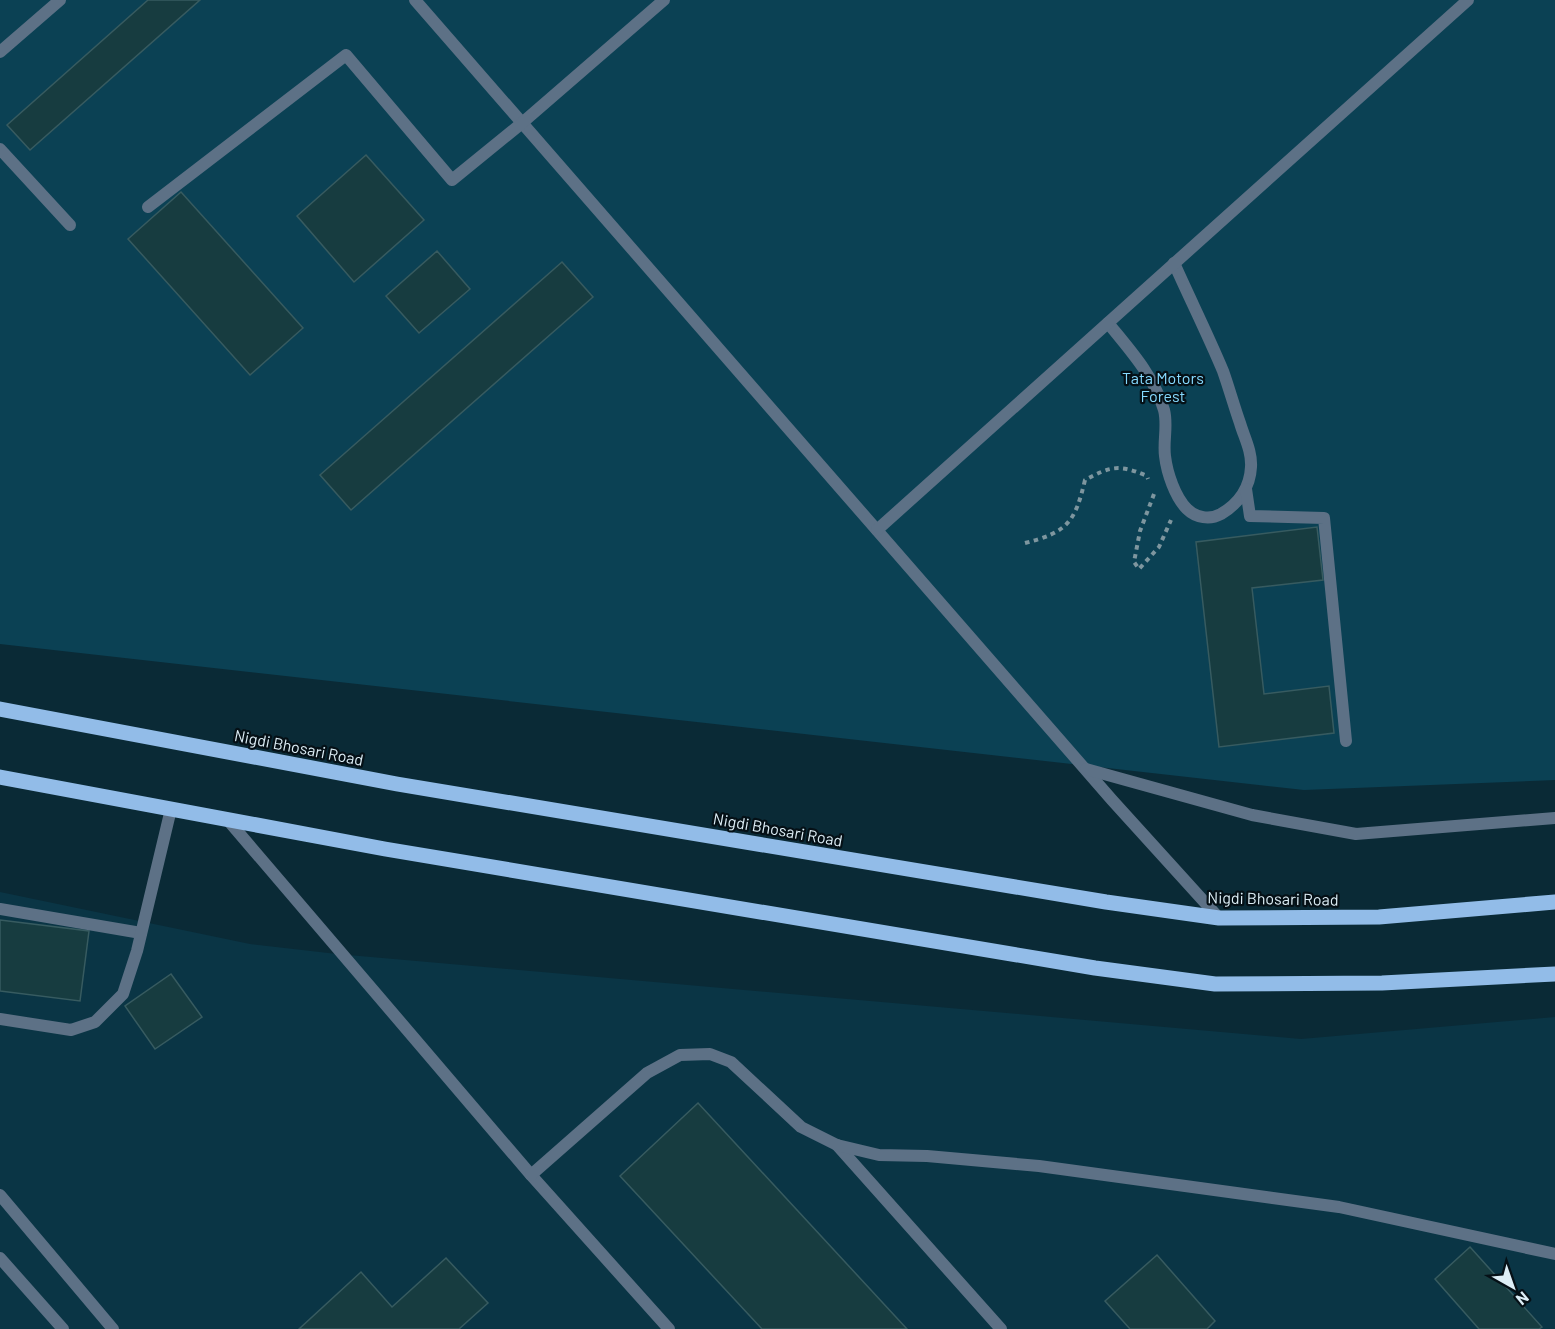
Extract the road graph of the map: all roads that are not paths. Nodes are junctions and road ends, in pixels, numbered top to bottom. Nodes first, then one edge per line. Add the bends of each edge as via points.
1 (60, 0) edge
2 (415, 0) edge
3 (664, 0) edge
4 (1468, 0) edge
5 (0, 52) edge
6 (522, 123) junction
7 (0, 150) edge
8 (148, 207) dead end
9 (70, 225) dead end
10 (1174, 263) junction
11 (1108, 323) junction
12 (1246, 489) junction
13 (877, 530) junction
14 (0, 709) edge
15 (1346, 741) dead end
16 (1085, 768) junction
17 (0, 777) edge
18 (171, 809) junction
19 (1555, 818) edge
20 (227, 819) junction
21 (1555, 902) edge
22 (0, 909) edge
23 (1219, 918) junction
24 (141, 933) junction
25 (1555, 974) edge
26 (0, 1019) edge
27 (837, 1145) junction
28 (531, 1175) junction
29 (0, 1195) edge
30 (1555, 1254) edge
31 (0, 1258) edge
32 (63, 1329) edge
33 (113, 1329) edge
34 (669, 1329) edge
35 (1001, 1329) edge

1 - 5 street
2 - 6 street
3 - 6 street
4 - 10 street
6 - 8 street via 452,180 346,55
6 - 13 street
7 - 9 street
10 - 11 street
10 - 12 street via 1222,370 1248,444 1251,465
11 - 12 street via 1156,391 1164,412 1165,456 1172,483 1188,510 1207,518 1219,515
11 - 13 street
12 - 15 street via 1250,516 1324,518
13 - 16 street
14 - 23 main road, Nigdi Bhosari Road via 397,784
16 - 19 street via 1252,815 1356,834
16 - 23 street
17 - 18 main road
18 - 20 main road
18 - 24 street
20 - 25 main road via 1071,964 1215,984 1382,983
20 - 28 street
21 - 23 main road, Nigdi Bhosari Road via 1379,916
22 - 24 street
24 - 26 street via 123,994 95,1022 71,1030
27 - 28 street via 801,1127 731,1062 710,1054 680,1055 647,1072
27 - 30 street via 879,1155 927,1155 1039,1166 1339,1207
27 - 35 street
28 - 34 street
29 - 33 street
31 - 32 street

